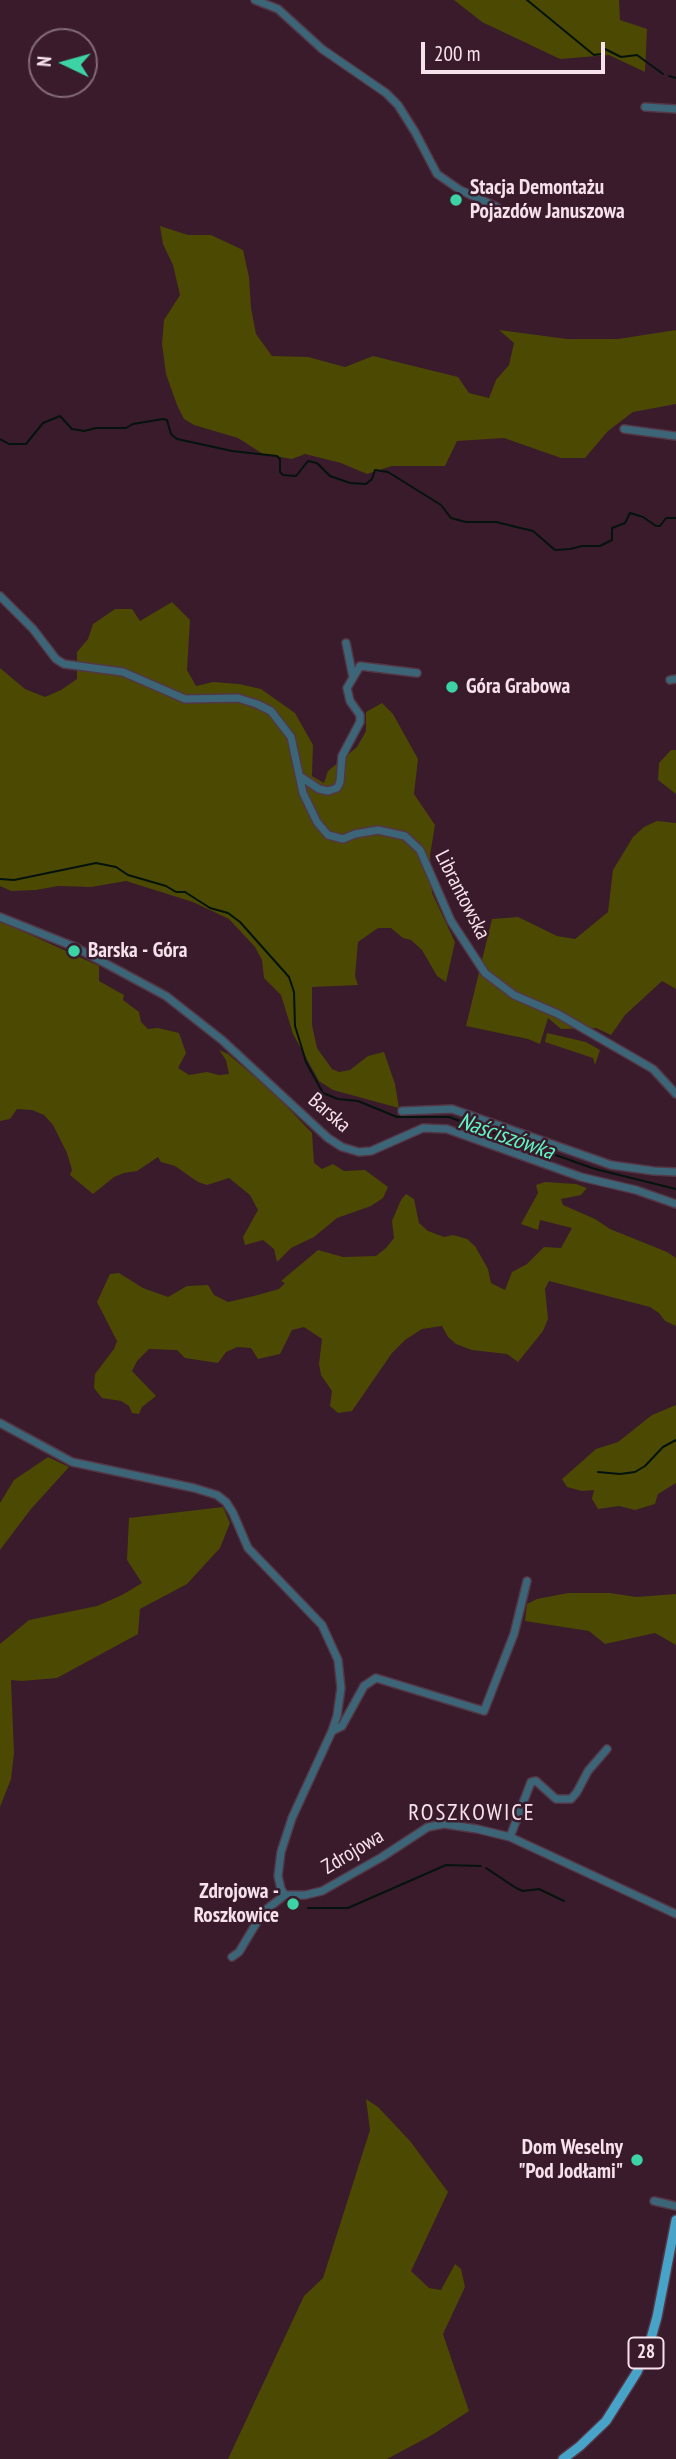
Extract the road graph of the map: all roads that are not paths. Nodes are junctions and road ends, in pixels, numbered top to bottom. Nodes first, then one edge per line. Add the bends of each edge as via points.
1 (255, 0) edge
2 (645, 107) dead end
3 (676, 108) edge
4 (497, 207) dead end
5 (624, 429) dead end
6 (676, 436) edge
7 (0, 596) edge
8 (346, 643) dead end
9 (417, 673) dead end
10 (353, 677) junction
11 (301, 777) junction
12 (0, 917) edge
13 (676, 1094) edge
14 (401, 1111) dead end
15 (676, 1172) edge
16 (676, 1205) edge
17 (0, 1423) edge
18 (527, 1581) dead end
19 (332, 1731) junction
20 (607, 1749) dead end
21 (510, 1837) junction
22 (285, 1895) junction
23 (676, 1914) edge
24 (232, 1957) dead end
25 (654, 2201) dead end
26 (676, 2206) edge
27 (676, 2220) edge
28 (563, 2459) edge

1 - 4 street via 278,9 321,49 386,93 415,132 437,174
2 - 3 street
5 - 6 street
7 - 11 street, Librantowska via 64,664 123,672 185,699 238,698 271,711 291,737
8 - 10 street
9 - 10 street via 360,666
10 - 11 street via 347,688 360,722 342,756 337,788 319,789
11 - 13 street, Librantowska via 309,808 328,835 343,839 366,832 391,832 413,842 451,921 485,973 499,986 653,1069
12 - 16 street, Barska via 75,947 166,996 342,1147 371,1151 423,1128 447,1129
14 - 15 street via 452,1109 611,1165
17 - 19 street via 72,1462 194,1488 226,1502 248,1548 322,1625 332,1646 341,1675
18 - 19 street via 514,1634 484,1711 376,1678 364,1686 342,1726
19 - 22 street via 281,1852 278,1876
20 - 21 street via 571,1799 556,1799 536,1781 531,1782
21 - 22 street, Zdrojowa via 456,1825 428,1827 322,1891
21 - 23 street, Zdrojowa
22 - 24 street via 263,1912
25 - 26 street
27 - 28 main road, 28 via 657,2318 637,2372 606,2421

